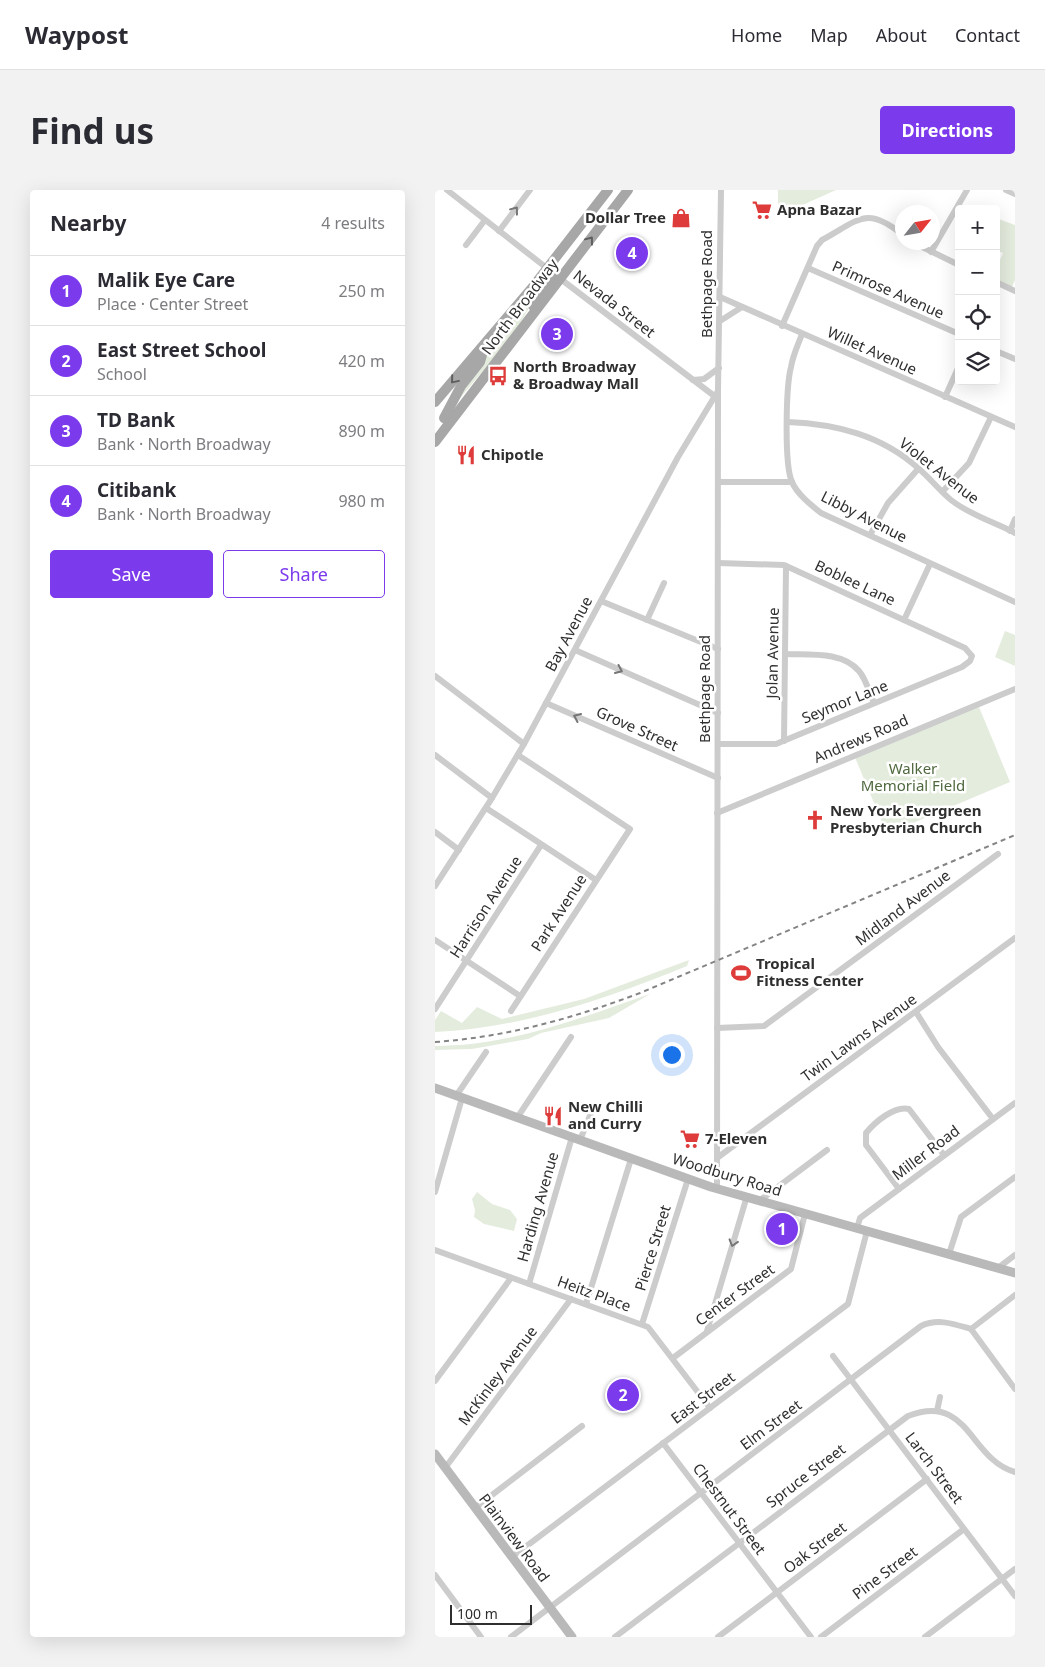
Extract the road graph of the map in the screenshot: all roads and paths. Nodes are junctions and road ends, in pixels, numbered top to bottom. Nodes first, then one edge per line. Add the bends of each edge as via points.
1 (530, 190) edge
2 (608, 190) edge
3 (628, 190) edge
4 (721, 190) edge
5 (967, 190) edge
6 (1006, 190) edge
7 (451, 191) edge
8 (1015, 194) edge
9 (485, 220) junction
10 (895, 229) edge
11 (499, 231) junction
12 (466, 244) dead end
13 (927, 250) edge
14 (931, 252) junction
15 (955, 263) edge
16 (808, 268) junction
17 (554, 273) junction
18 (1000, 284) edge
19 (1015, 290) edge
20 (720, 297) junction
21 (742, 307) junction
22 (720, 321) junction
23 (782, 326) junction
24 (955, 332) edge
25 (802, 334) junction
26 (486, 342) junction
27 (1000, 353) edge
28 (1015, 359) edge
29 (719, 368) junction
30 (955, 375) edge
31 (693, 380) junction
32 (717, 395) junction
33 (945, 396) junction
34 (435, 402) edge
35 (991, 417) junction
36 (444, 418) dead end
37 (788, 422) junction
38 (1015, 427) edge
39 (435, 442) edge
40 (919, 468) junction
41 (718, 482) junction
42 (792, 482) junction
43 (943, 491) junction
44 (1015, 519) edge
45 (1013, 532) edge
46 (870, 535) junction
47 (718, 563) junction
48 (930, 564) junction
49 (787, 566) junction
50 (664, 583) dead end
51 (601, 601) junction
52 (1015, 602) edge
53 (647, 620) junction
54 (904, 620) junction
55 (718, 649) junction
56 (575, 650) junction
57 (785, 654) junction
58 (972, 656) joint
59 (435, 676) edge
60 (1015, 689) edge
61 (546, 703) junction
62 (874, 704) junction
63 (718, 713) junction
64 (784, 741) junction
65 (524, 744) junction
66 (718, 744) junction
67 (518, 754) junction
68 (435, 755) edge
69 (718, 778) junction
70 (493, 798) junction
71 (486, 808) junction
72 (717, 813) junction
73 (435, 832) edge
74 (541, 844) junction
75 (459, 850) junction
76 (998, 854) dead end
77 (596, 880) junction
78 (435, 886) edge
79 (1015, 938) edge
80 (435, 940) edge
81 (466, 960) junction
82 (520, 996) junction
83 (435, 1009) edge
84 (511, 1011) dead end
85 (916, 1012) junction
86 (717, 1028) junction
87 (571, 1037) dead end
88 (486, 1052) dead end
89 (435, 1088) edge
90 (459, 1097) junction
91 (1015, 1103) edge
92 (592, 1110) dead end
93 (517, 1118) junction
94 (993, 1119) junction
95 (576, 1139) junction
96 (827, 1150) dead end
97 (944, 1155) junction
98 (631, 1158) junction
99 (717, 1158) junction
100 (1015, 1177) edge
101 (688, 1179) junction
102 (717, 1189) junction
103 (899, 1189) junction
104 (435, 1192) edge
105 (747, 1196) junction
106 (759, 1201) junction
107 (805, 1214) junction
108 (857, 1228) junction
109 (867, 1231) junction
110 (435, 1250) edge
111 (949, 1254) junction
112 (1015, 1255) edge
113 (998, 1268) junction
114 (1015, 1273) edge
115 (511, 1278) junction
116 (529, 1284) junction
117 (1015, 1295) edge
118 (571, 1299) junction
119 (586, 1304) junction
120 (642, 1324) junction
121 (971, 1329) junction
122 (707, 1331) junction
123 (833, 1356) dead end
124 (673, 1358) junction
125 (851, 1380) junction
126 (435, 1381) edge
127 (1015, 1389) edge
128 (939, 1397) dead end
129 (710, 1408) junction
130 (937, 1411) junction
131 (582, 1426) dead end
132 (889, 1429) junction
133 (663, 1443) junction
134 (435, 1454) edge
135 (445, 1468) junction
136 (1015, 1472) edge
137 (927, 1479) junction
138 (701, 1493) junction
139 (475, 1508) junction
140 (964, 1529) junction
141 (739, 1543) junction
142 (512, 1557) junction
143 (1015, 1569) edge
144 (435, 1575) edge
145 (1002, 1579) junction
146 (777, 1592) junction
147 (1015, 1596) edge
148 (550, 1608) junction
149 (481, 1637) edge
150 (511, 1637) edge
151 (572, 1637) edge
152 (615, 1637) edge
153 (718, 1637) edge
154 (811, 1637) edge
155 (821, 1637) edge
156 (925, 1637) edge

11 -> 1 street
2 - 17 main road, North Broadway
17 -> 3 main road, North Broadway
4 - 20 street, Bethpage Road
5 - 14 street
6 - 8 street
7 - 9 street, Nevada Street
9 - 11 street, Nevada Street
9 - 12 street
10 - 16 street via 876,218 864,218 822,240
11 - 17 street, Nevada Street
13 - 14 street
14 - 15 street
16 - 23 street
16 - 24 street, Primrose Avenue
17 - 26 main road, North Broadway
17 - 31 street, Nevada Street
17 - 39 main road, North Broadway via 515,339
18 - 19 street
20 - 21 street, Willet Avenue
20 - 22 street, Bethpage Road
21 - 22 street
21 - 23 street, Willet Avenue
22 - 29 street, Bethpage Road
23 - 25 street, Willet Avenue
25 - 33 street, Willet Avenue
25 - 37 street, Libby Avenue via 790,367
26 -> 34 main road, North Broadway
26 - 36 main road via 480,362 461,386
27 - 28 street
29 - 31 street via 704,379
29 - 32 street, Bethpage Road
30 - 33 street
31 - 32 street, Nevada Street
32 - 41 street, Bethpage Road
32 - 51 street, Bay Avenue via 678,457
33 - 35 street, Willet Avenue
35 - 38 street, Willet Avenue
35 - 43 street via 969,463
37 - 40 street, Violet Avenue via 827,425 864,435 890,447
37 - 42 street, Libby Avenue via 788,464
40 - 43 street, Violet Avenue
40 - 46 street via 888,503
41 - 42 street
41 - 47 street, Bethpage Road
42 - 46 street, Libby Avenue via 821,513
43 - 45 street, Violet Avenue via 967,510
44 - 45 street
46 - 48 street, Libby Avenue
47 - 49 street, Boblee Lane
47 - 55 street, Bethpage Road
48 - 52 street, Libby Avenue
48 - 54 street
49 - 54 street, Boblee Lane
49 - 57 street, Jolan Avenue
50 - 53 street
51 - 53 street
51 - 56 street, Bay Avenue
53 - 55 street
54 - 58 street, Boblee Lane via 965,648
55 - 63 street, Bethpage Road
56 - 61 street, Bay Avenue
56 -> 63 street
57 - 62 street via 828,655 851,664 860,672
57 - 64 street, Jolan Avenue
58 - 62 street, Seymor Lane via 962,667
59 - 65 street
60 - 72 street, Andrews Road
61 - 65 street, Bay Avenue
69 -> 61 street, Grove Street
62 - 64 street, Seymor Lane
63 - 66 street, Bethpage Road
64 - 66 street, Seymor Lane via 776,744
65 - 67 street, Bay Avenue
66 - 69 street, Bethpage Road
67 - 70 street, Bay Avenue
67 - 77 street, Park Avenue via 630,829
68 - 70 street
69 - 72 street, Bethpage Road
70 - 71 street, Bay Avenue
71 - 74 street
71 - 75 street, Bay Avenue
72 - 86 street, Bethpage Road
73 - 75 street
74 - 77 street
74 - 81 street, Harrison Avenue
75 - 78 street, Bay Avenue
76 - 86 street, Midland Avenue via 764,1026
77 - 82 street, Park Avenue
79 - 85 street, Twin Lawns Avenue
80 - 81 street
81 - 82 street
81 - 83 street, Harrison Avenue
82 - 84 street, Park Avenue
85 - 94 street via 938,1047
85 - 99 street, Twin Lawns Avenue
86 - 99 street, Bethpage Road
87 - 93 street
88 - 90 street
89 - 90 main road, Woodbury Road
90 - 93 main road, Woodbury Road
90 - 104 street
91 - 94 street, Miller Road
92 - 95 street, Harding Avenue
93 - 95 main road, Woodbury Road
94 - 97 street, Miller Road
95 - 98 main road, Woodbury Road
95 - 116 street, Harding Avenue
96 - 106 street
97 - 103 street, Miller Road
97 - 103 street via 909,1109 896,1110 877,1122 866,1133 866,1145
98 - 101 main road, Woodbury Road
98 - 119 street
99 - 102 street, Bethpage Road
100 - 111 street via 961,1218
101 - 102 main road, Woodbury Road
101 - 120 street, Pierce Street
102 - 105 main road, Woodbury Road
103 - 108 street, Miller Road via 860,1218
105 - 106 main road, Woodbury Road
105 -> 122 street
106 - 107 main road, Woodbury Road
107 - 108 main road, Woodbury Road
107 - 122 street, Center Street via 791,1269
108 - 109 main road, Woodbury Road
109 - 111 main road, Woodbury Road
109 - 129 street, East Street via 848,1304
110 - 115 street, Heitz Place
111 - 113 main road, Woodbury Road
112 - 113 street
113 - 114 main road, Woodbury Road
115 - 116 street, Heitz Place
115 - 126 street, Harding Avenue
116 - 118 street, Heitz Place
117 - 121 street
118 - 119 street, Heitz Place
118 - 135 street, McKinley Avenue
119 - 120 street, Heitz Place
120 - 124 street, Heitz Place via 649,1327
121 - 125 street, Elm Street via 944,1322 927,1323
121 - 127 street
122 - 124 street, Center Street
123 - 125 street, Larch Street
124 - 129 street, Heitz Place
125 - 132 street, Larch Street
125 - 138 street, Elm Street
128 - 130 street
129 - 133 street, East Street
130 - 132 street, Spruce Street via 913,1414
130 - 136 street via 960,1421 993,1462
131 - 139 street
132 - 137 street, Larch Street
132 - 141 street, Spruce Street
133 - 138 street, Chestnut Street
133 - 142 street, East Street
134 - 135 main road, Plainview Road
135 - 139 main road, Plainview Road
137 - 140 street, Larch Street
137 - 146 street, Oak Street
138 - 141 street, Chestnut Street
138 - 148 street, Elm Street
139 - 142 main road, Plainview Road
140 - 145 street, Larch Street
140 - 155 street, Pine Street
141 - 146 street, Chestnut Street
141 - 152 street, Spruce Street
142 - 148 main road, Plainview Road
143 - 145 street
144 - 149 street
145 - 147 street, Larch Street
145 - 156 street
146 - 153 street, Oak Street
146 - 154 street, Chestnut Street
148 - 150 street, Elm Street
148 - 151 main road, Plainview Road

